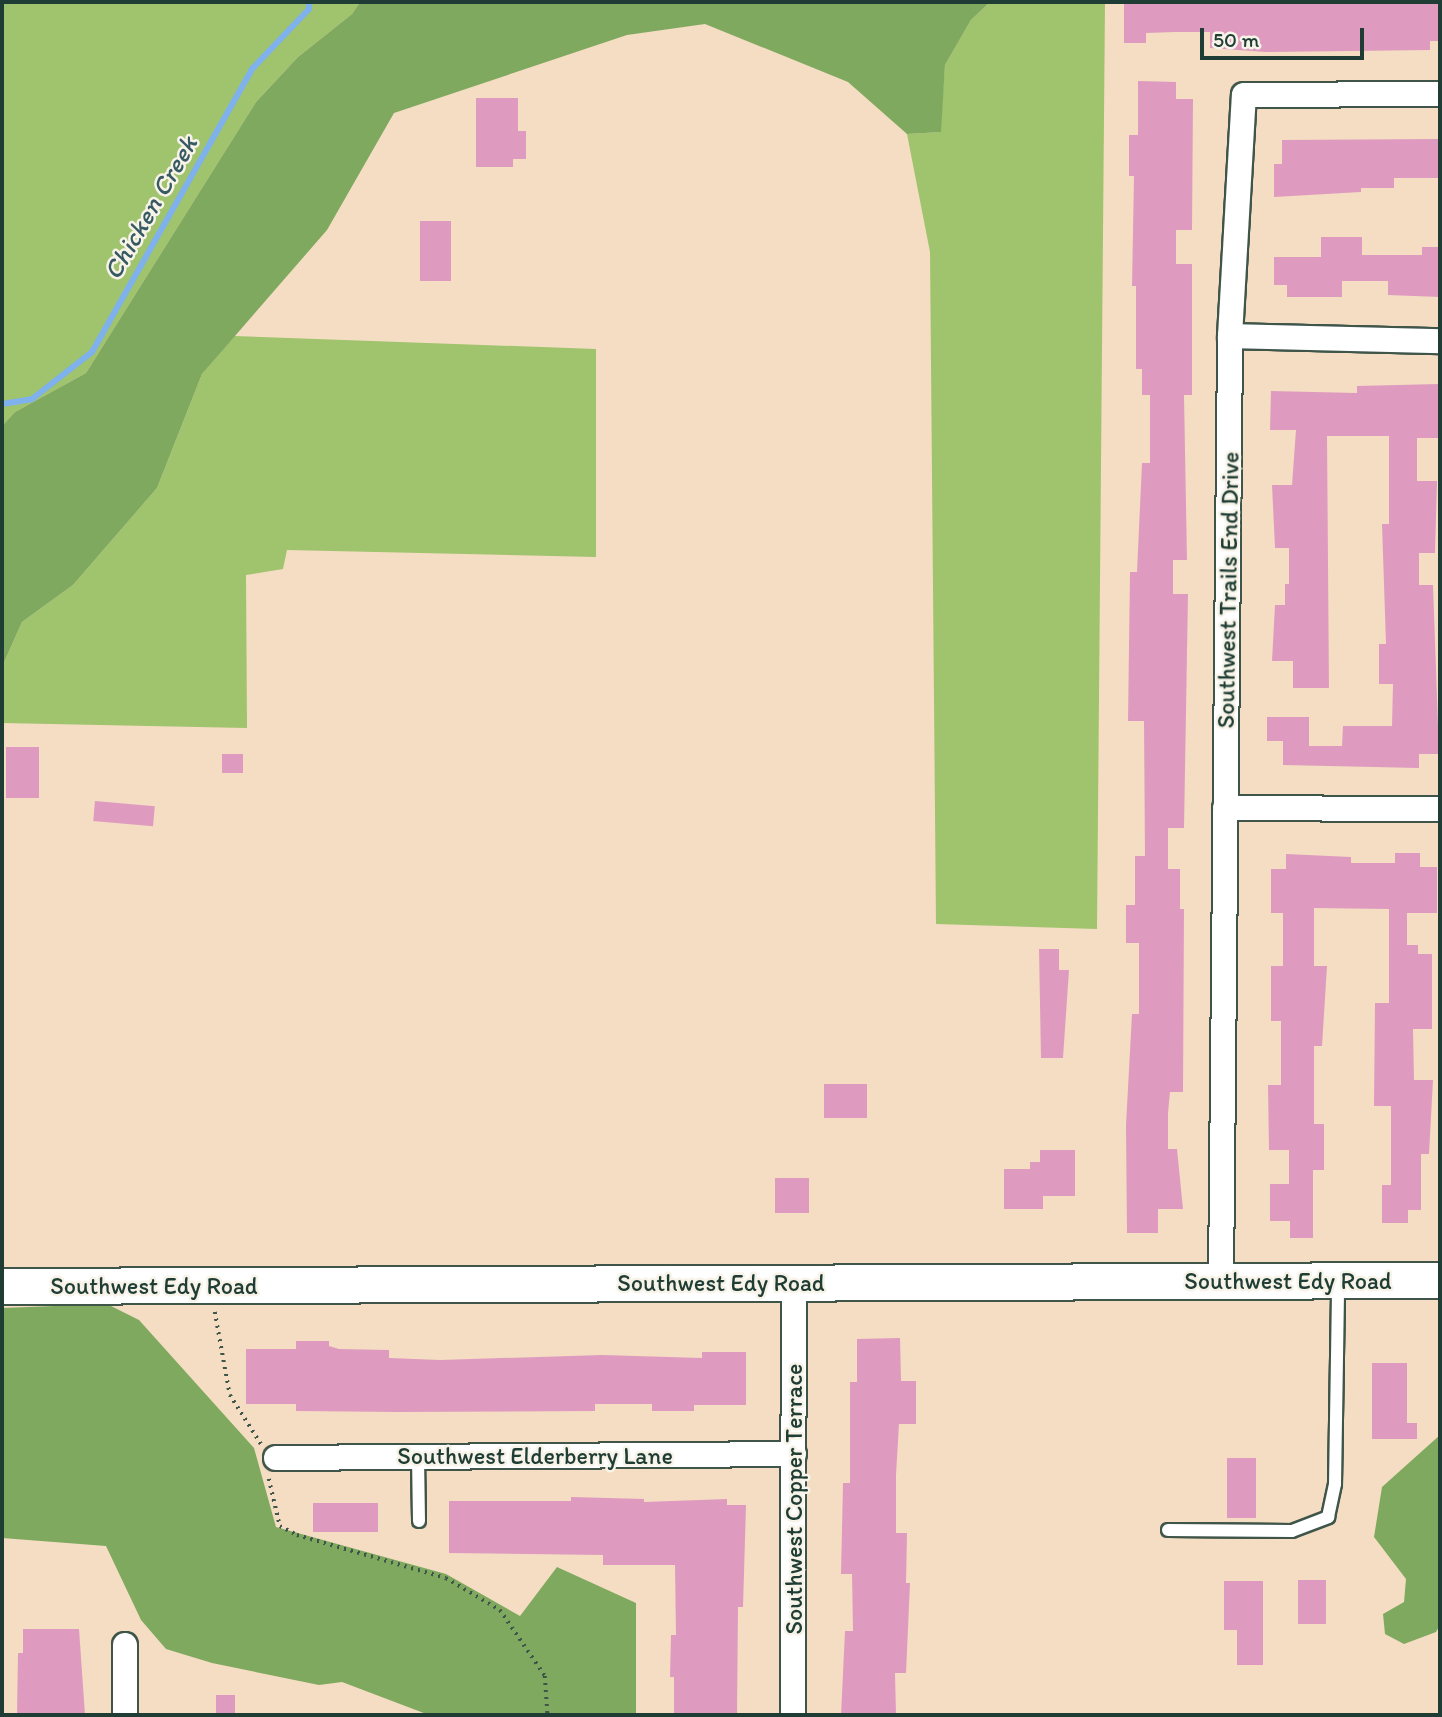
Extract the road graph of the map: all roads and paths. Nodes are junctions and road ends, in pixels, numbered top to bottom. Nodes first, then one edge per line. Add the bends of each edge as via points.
1 (1440, 94) edge
2 (1230, 336) junction
3 (1440, 341) edge
4 (1225, 808) junction
5 (1440, 809) edge
6 (1338, 1280) junction
7 (1440, 1280) edge
8 (1221, 1281) junction
9 (794, 1283) junction
10 (2, 1286) edge
11 (213, 1286) junction
12 (794, 1454) junction
13 (418, 1457) junction
14 (269, 1459) junction
15 (419, 1521) dead end
16 (1168, 1530) dead end
17 (125, 1644) dead end
18 (125, 1715) edge
19 (548, 1715) edge
20 (793, 1715) edge

1 - 2 street, Southwest Trails End Drive via 1244,95
2 - 3 street
2 - 4 street, Southwest Trails End Drive
4 - 5 street
4 - 8 street, Southwest Trails End Drive
6 - 7 main road, Southwest Edy Road
6 - 8 main road, Southwest Edy Road
6 - 16 lane via 1335,1484 1328,1517 1292,1531
8 - 9 main road, Southwest Edy Road
9 - 11 main road, Southwest Edy Road
9 - 12 street, Southwest Copper Terrace
10 - 11 main road, Southwest Edy Road
11 - 14 path via 216,1340 230,1395
12 - 13 street, Southwest Elderberry Lane
12 - 20 street, Southwest Copper Terrace
13 - 14 street, Southwest Elderberry Lane
13 - 15 lane
14 - 19 path via 280,1526 297,1535 446,1578 500,1610 545,1676
17 - 18 street

